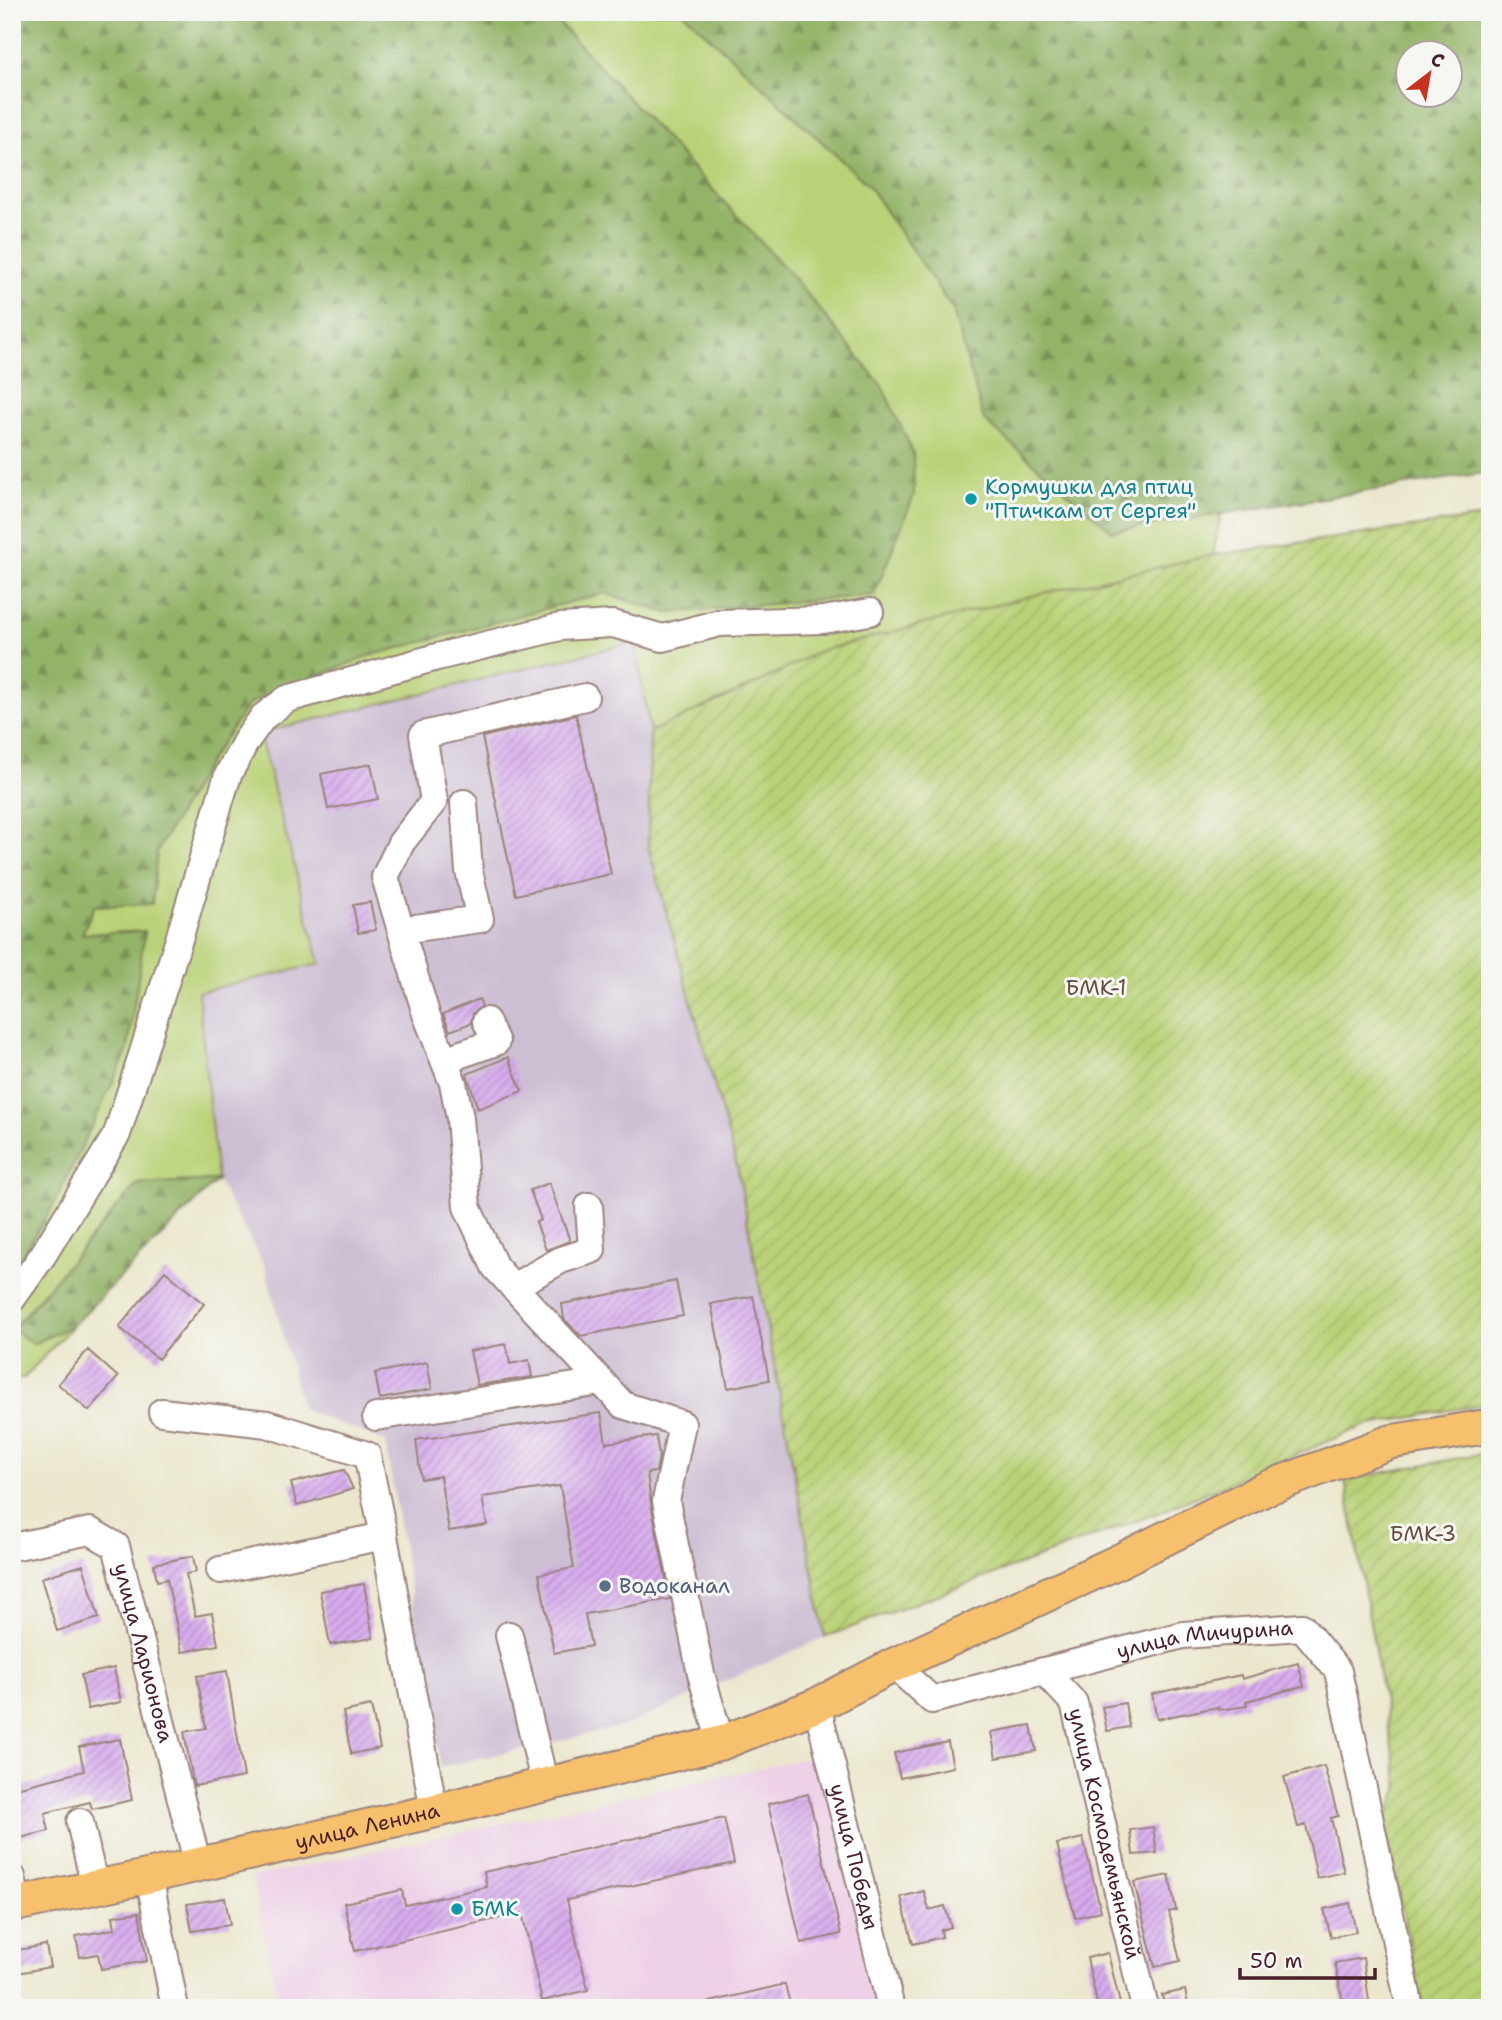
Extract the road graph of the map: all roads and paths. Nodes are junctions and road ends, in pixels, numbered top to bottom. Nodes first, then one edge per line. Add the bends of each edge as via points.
1 (870, 612) dead end
2 (584, 697) dead end
3 (464, 803) dead end
4 (401, 930) junction
5 (486, 1021) dead end
6 (444, 1060) junction
7 (589, 1206) dead end
8 (513, 1287) junction
9 (12, 1299) edge
10 (601, 1382) junction
11 (162, 1412) dead end
12 (376, 1417) dead end
13 (1490, 1426) edge
14 (384, 1536) junction
15 (12, 1547) edge
16 (220, 1570) dead end
17 (509, 1635) dead end
18 (894, 1665) junction
19 (1044, 1671) junction
20 (817, 1705) junction
21 (720, 1743) junction
22 (545, 1785) junction
23 (434, 1811) junction
24 (80, 1822) dead end
25 (198, 1865) junction
26 (149, 1876) junction
27 (95, 1888) junction
28 (14, 1895) edge
29 (175, 2008) edge
30 (891, 2008) edge
31 (1145, 2008) edge
32 (1410, 2008) edge

1 - 9 street via 823,620 719,623 663,638 613,624 560,627 287,699 263,717 224,786 117,1134
2 - 4 street via 423,735 434,801 401,844 385,877
3 - 4 street via 469,871 480,919
4 - 6 street
5 - 6 street via 496,1042
6 - 8 street via 460,1118 467,1207 495,1267
7 - 8 street via 592,1250
8 - 10 street
10 - 12 street
10 - 21 street via 622,1405 682,1424 666,1501 701,1674
11 - 14 street via 267,1424 366,1455
13 - 18 main road, улица Ленина via 1390,1442 1267,1488
14 - 16 street
14 - 23 street
15 - 25 street, улица Ларионова via 90,1531 116,1546
17 - 22 street
18 - 19 street, улица Мичурина via 932,1700
18 - 20 main road, улица Ленина
19 - 31 street, улица Космодемьянской via 1074,1703
19 - 32 street, улица Мичурина via 1183,1635 1302,1627 1338,1671
20 - 21 main road, улица Ленина
20 - 30 street, улица Победы
21 - 22 main road, улица Ленина
22 - 23 main road, улица Ленина
23 - 25 main road, улица Ленина
24 - 27 street
25 - 26 main road, улица Ленина
26 - 27 main road, улица Ленина
26 - 29 street
27 - 28 main road, улица Ленина

